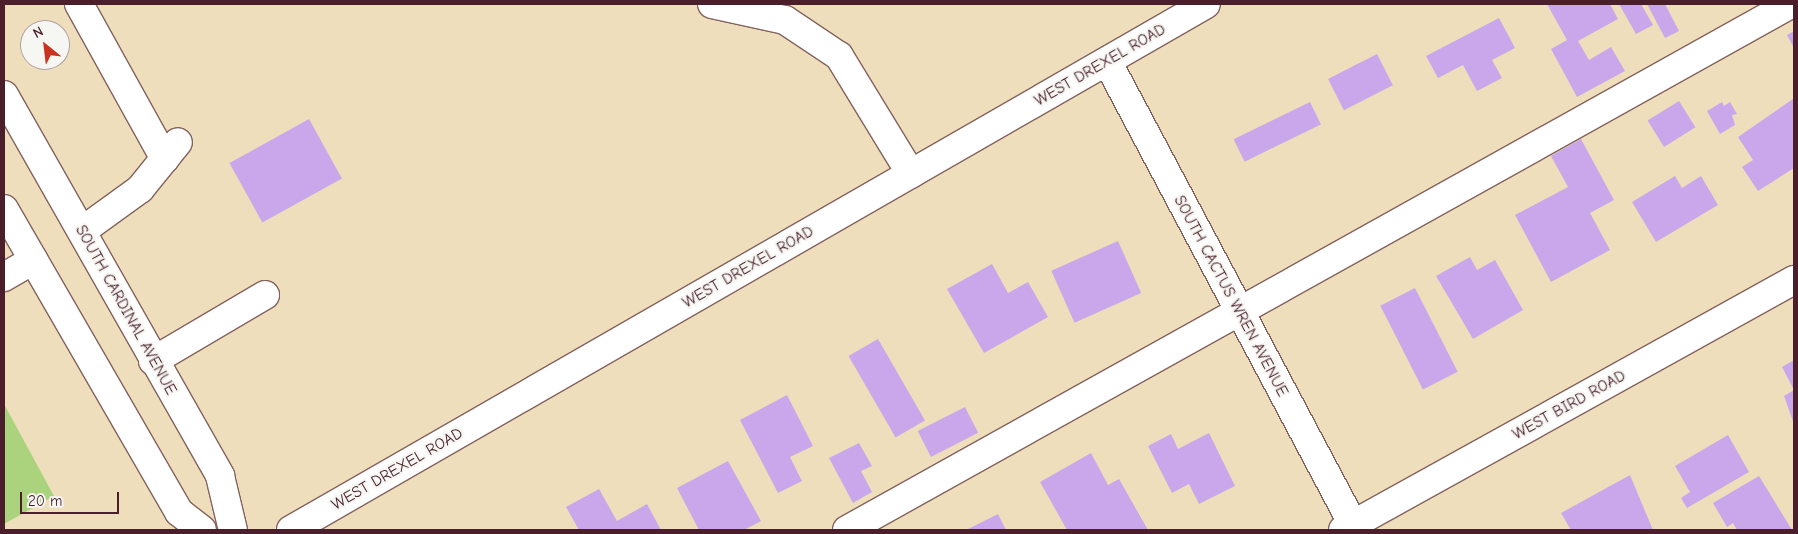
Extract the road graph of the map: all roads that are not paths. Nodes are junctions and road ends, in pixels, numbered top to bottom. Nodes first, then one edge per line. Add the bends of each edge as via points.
1 (79, 4) edge
2 (712, 4) edge
3 (1206, 4) edge
4 (1791, 4) edge
5 (1107, 62) junction
6 (4, 96) edge
7 (911, 174) junction
8 (4, 210) edge
9 (82, 231) junction
10 (34, 260) junction
11 (4, 277) edge
12 (1794, 280) edge
13 (265, 295) dead end
14 (1239, 311) junction
15 (153, 360) junction
16 (1350, 528) edge
17 (202, 530) edge
18 (232, 530) edge
19 (290, 530) edge
20 (847, 530) edge

1 - 9 street via 171,150 140,189
2 - 7 street via 785,20 838,56
3 - 5 street, WEST DREXEL ROAD
4 - 14 street
5 - 7 street, WEST DREXEL ROAD
5 - 14 street, SOUTH CACTUS WREN AVENUE
6 - 9 street, SOUTH CARDINAL AVENUE
7 - 19 street, WEST DREXEL ROAD
8 - 10 street
9 - 15 street, SOUTH CARDINAL AVENUE
10 - 11 street
10 - 17 street via 179,512
12 - 16 street, WEST BIRD ROAD
13 - 15 street
14 - 16 street, SOUTH CACTUS WREN AVENUE
14 - 20 street
15 - 18 street, SOUTH CARDINAL AVENUE via 220,476

